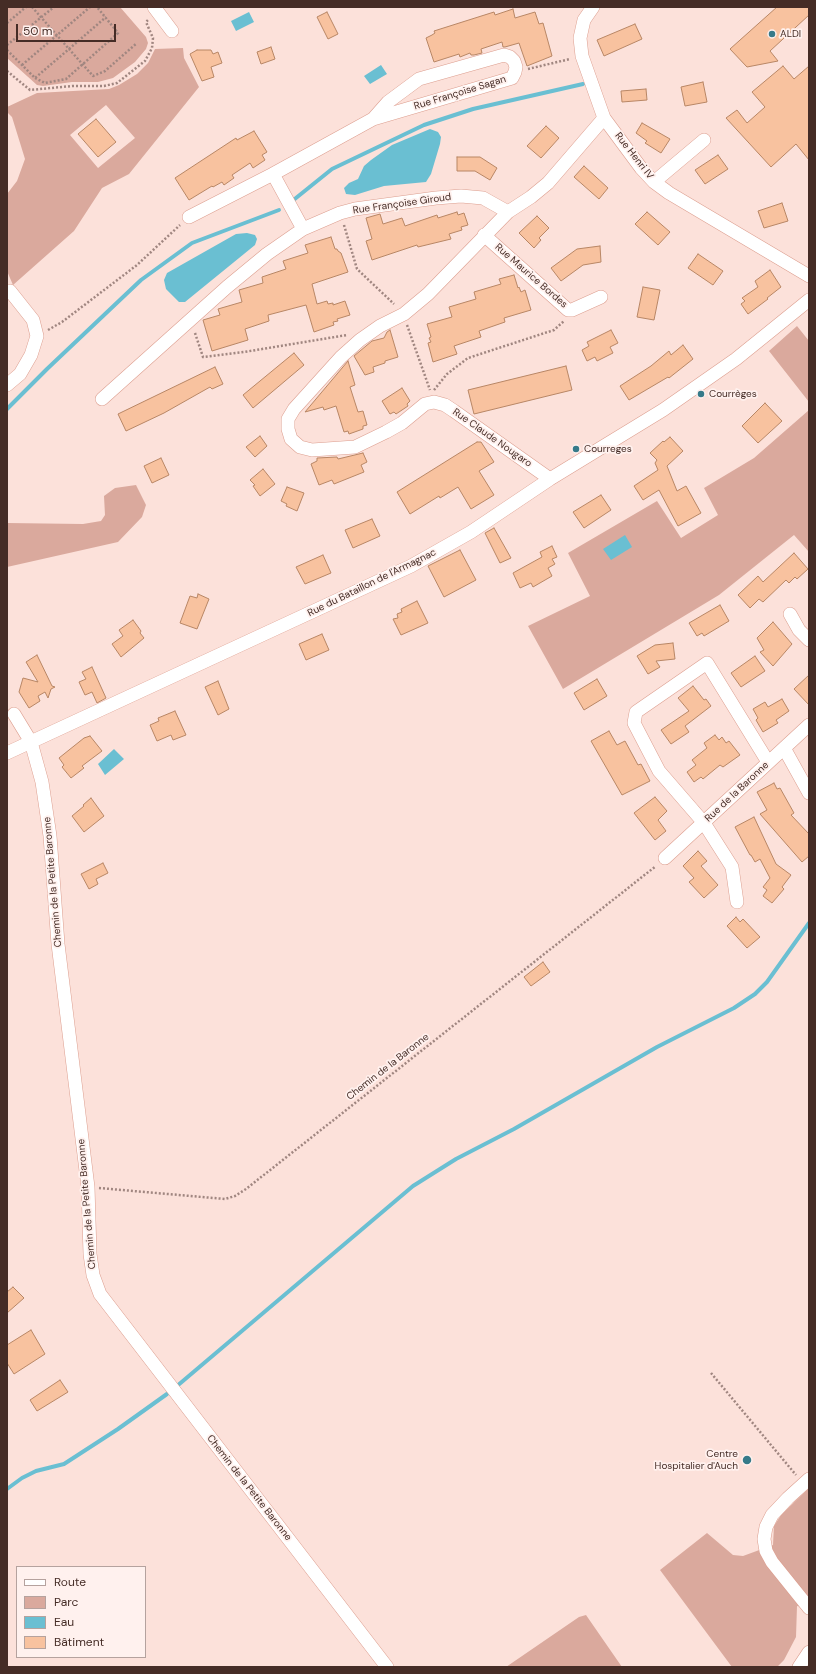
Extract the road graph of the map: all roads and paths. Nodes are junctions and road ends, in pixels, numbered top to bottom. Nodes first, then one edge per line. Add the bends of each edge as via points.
1 (26, 7) edge
2 (32, 7) edge
3 (54, 7) edge
4 (90, 7) edge
5 (97, 7) edge
6 (593, 7) edge
7 (155, 8) edge
8 (41, 17) junction
9 (106, 17) junction
10 (7, 23) edge
11 (172, 31) dead end
12 (57, 35) junction
13 (137, 43) dead end
14 (7, 45) edge
15 (69, 49) junction
16 (7, 50) edge
17 (582, 56) junction
18 (83, 64) junction
19 (22, 65) junction
20 (516, 67) junction
21 (7, 71) edge
22 (35, 78) junction
23 (604, 118) junction
24 (373, 119) junction
25 (704, 140) dead end
26 (273, 174) junction
27 (654, 182) junction
28 (508, 212) junction
29 (340, 213) junction
30 (189, 217) joint
31 (303, 229) junction
32 (484, 236) junction
33 (809, 276) edge
34 (10, 291) dead end
35 (601, 297) dead end
36 (809, 300) edge
37 (568, 310) junction
38 (404, 314) junction
39 (190, 319) junction
40 (37, 336) junction
41 (360, 340) junction
42 (7, 385) edge
43 (102, 399) dead end
44 (550, 479) junction
45 (790, 614) dead end
46 (809, 640) edge
47 (14, 714) dead end
48 (809, 725) edge
49 (31, 742) junction
50 (784, 748) junction
51 (7, 754) edge
52 (768, 762) junction
53 (809, 793) edge
54 (704, 823) junction
55 (665, 858) joint
56 (737, 902) dead end
57 (88, 1187) junction
58 (711, 1373) dead end
59 (796, 1475) dead end
60 (809, 1479) edge
61 (809, 1608) edge
62 (809, 1652) edge
63 (387, 1667) edge
64 (799, 1667) edge

1 - 10 path
2 - 8 path
3 - 8 path
4 - 12 path
5 - 9 path
6 - 17 street, Rue Henri IV via 584,20 580,38
7 - 11 street
7 - 21 path via 146,22 153,38 152,48 145,61 117,83 30,90
8 - 12 path
8 - 14 path
9 - 15 path
9 - 18 path via 118,33
12 - 15 path
12 - 19 path
13 - 18 path via 105,71 93,76
15 - 18 path
15 - 22 path
16 - 19 path
17 - 20 path via 526,70
17 - 23 street, Rue Henri IV
18 - 22 path via 66,79 45,83
19 - 22 path
20 - 24 street, Rue Françoise Sagan via 512,78
20 - 24 street, Rue Françoise Sagan via 514,61 504,55 419,79 388,102
23 - 27 street, Rue Henri IV
23 - 28 street via 548,182
24 - 26 street, Rue Françoise Sagan
25 - 27 street
26 - 30 street, Rue Françoise Sagan
26 - 31 street
27 - 33 street, Rue Henri IV
28 - 29 street, Rue Françoise Giroud via 483,198 461,196
28 - 32 street, Rue Claude Nougaro
29 - 31 street, Rue Françoise Giroud
29 - 38 path via 358,269
30 - 40 path via 137,265 62,322
31 - 39 street, Rue Françoise Giroud via 267,254
32 - 37 street, Rue Maurice Bordes
32 - 38 street, Rue Claude Nougaro via 428,294
34 - 40 street via 33,320
35 - 37 street, Rue Maurice Bordes
36 - 44 street, Rue du Bataillon de l'Armagnac via 736,359 663,410
37 - 38 path via 566,320 554,330 468,358 447,374 431,394
38 - 41 street, Rue Claude Nougaro
39 - 41 path via 203,357 345,334 354,335
39 - 43 street, Rue Françoise Giroud
40 - 42 street via 31,355 20,374
41 - 44 street, Rue Claude Nougaro via 294,409 288,419 292,439 300,447 312,450 355,447 402,423 425,404 434,402 445,405
44 - 49 street, Rue du Bataillon de l'Armagnac via 471,532 411,566
45 - 46 street via 799,630
47 - 49 street, Chemin de la Petite Baronne
48 - 50 street, Rue de la Baronne
49 - 51 street, Rue du Bataillon de l'Armagnac
49 - 57 street, Chemin de la Petite Baronne via 42,782 50,836 58,944
50 - 52 street, Rue de la Baronne
50 - 53 street
52 - 54 street, Rue de la Baronne
52 - 54 street via 707,663 636,712 634,723 659,771
54 - 55 street, Rue de la Baronne
54 - 56 street via 732,868
55 - 57 path, Chemin de la Baronne via 235,1196 225,1199
57 - 63 street, Chemin de la Petite Baronne via 90,1254 93,1275 100,1294
58 - 59 path
60 - 61 street via 772,1516 766,1527 764,1539 766,1551 772,1562
62 - 64 street

